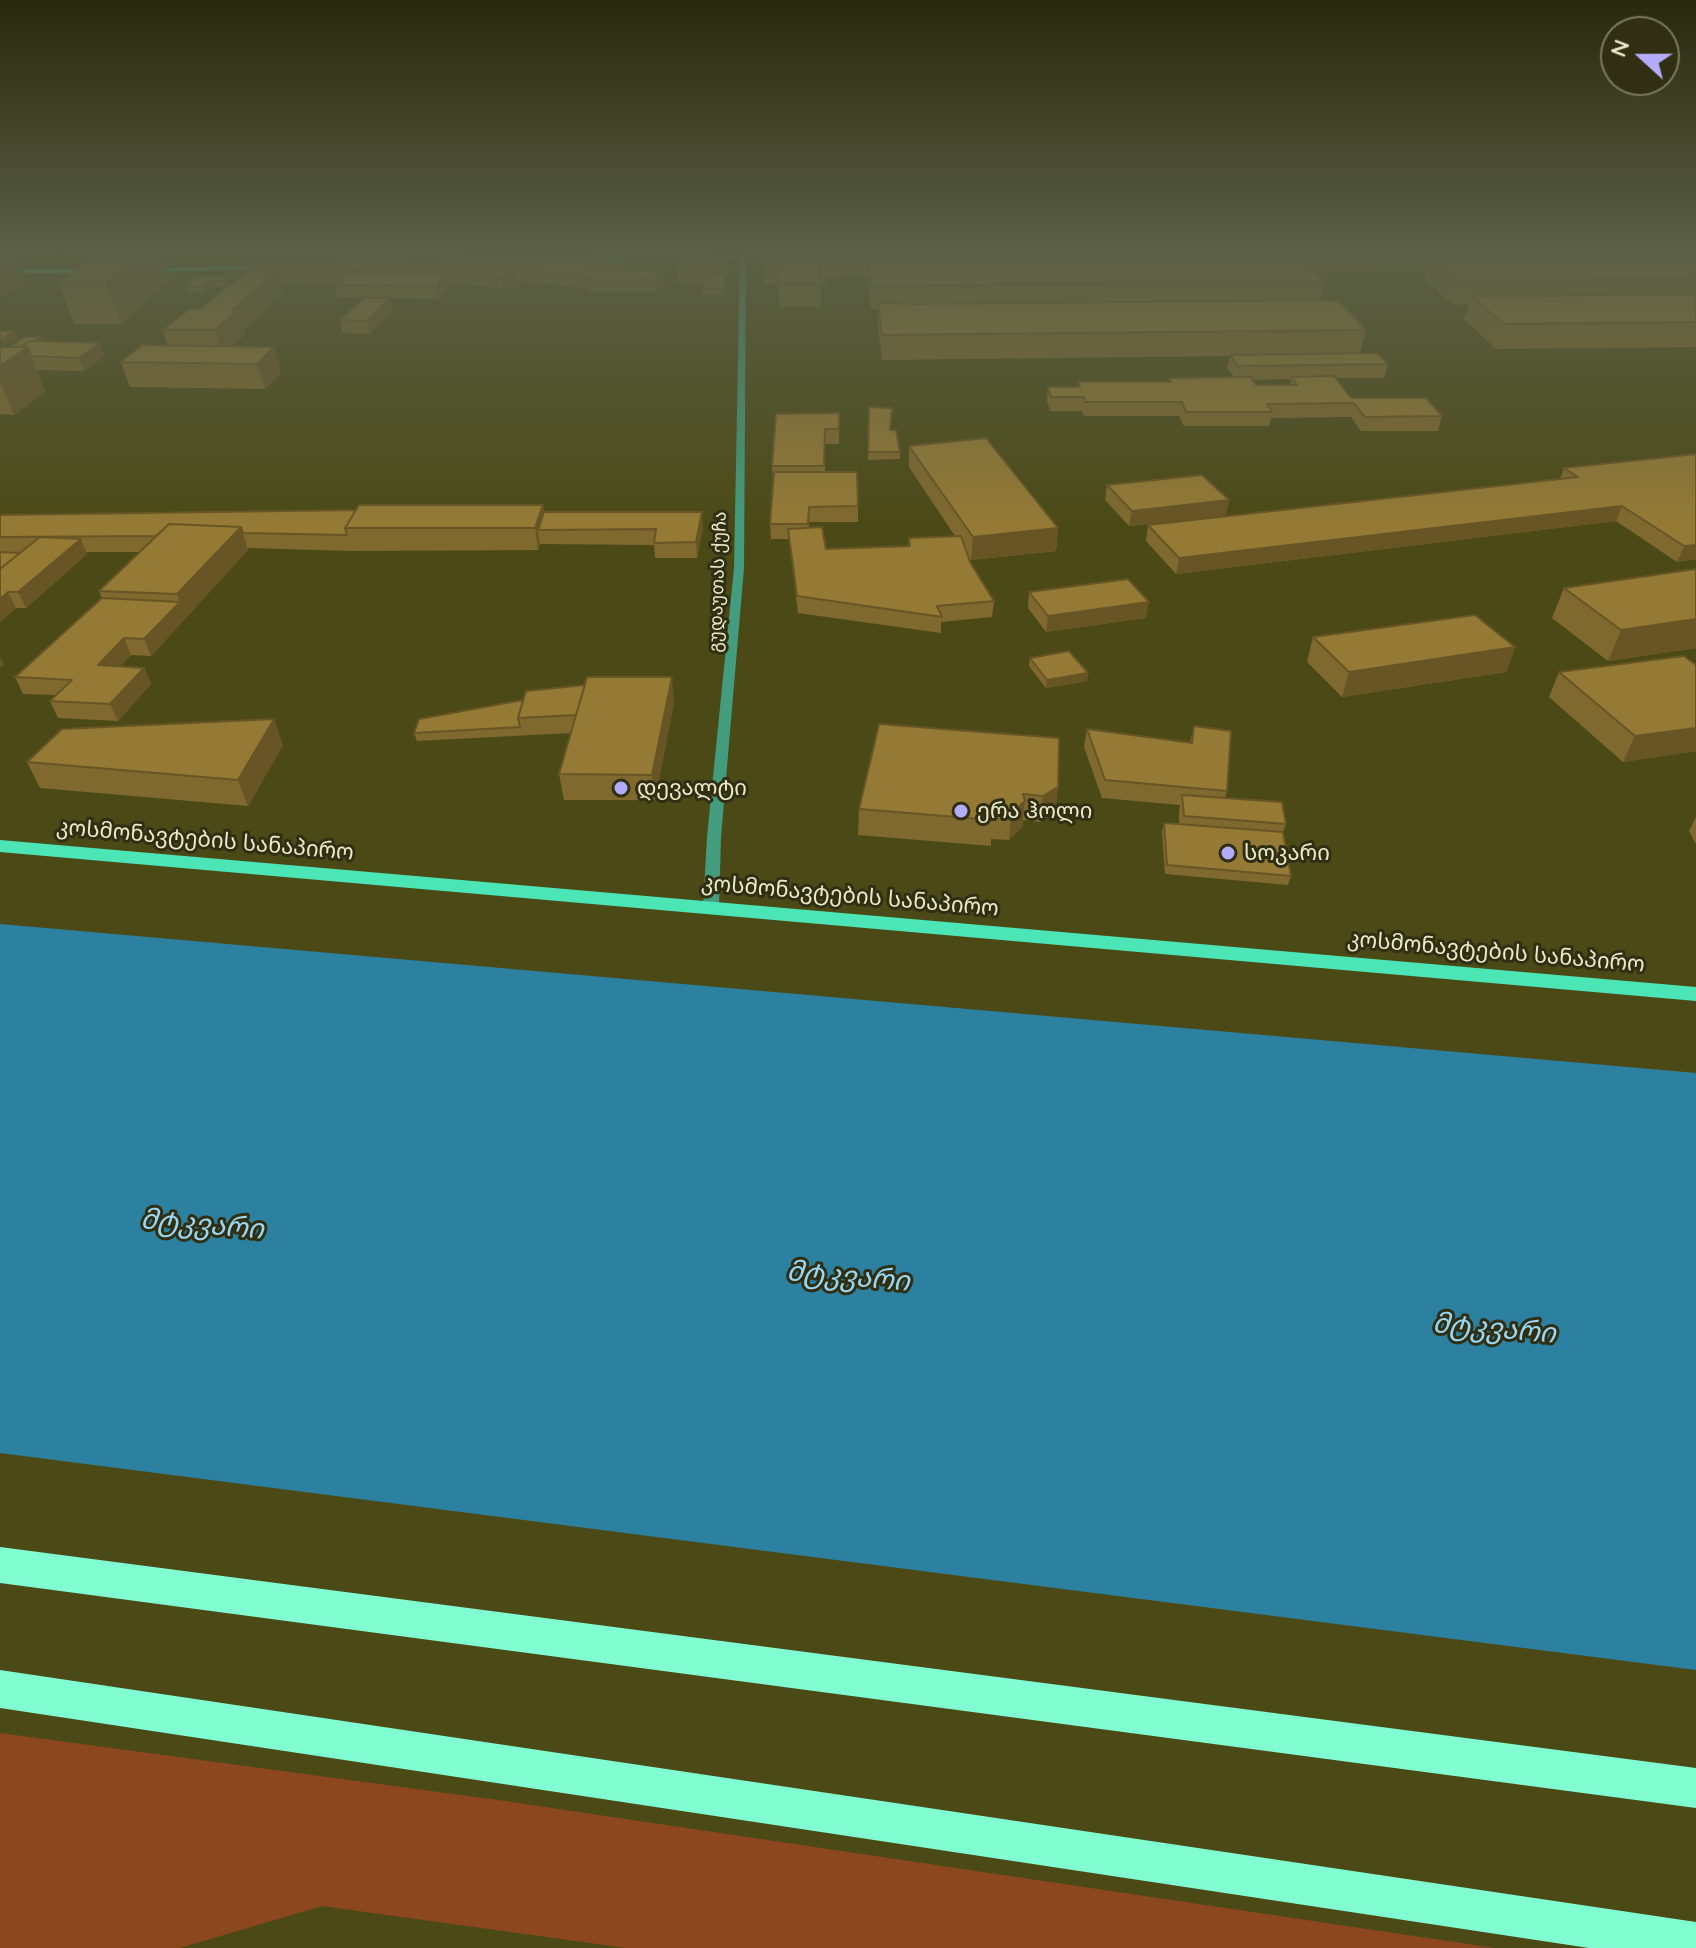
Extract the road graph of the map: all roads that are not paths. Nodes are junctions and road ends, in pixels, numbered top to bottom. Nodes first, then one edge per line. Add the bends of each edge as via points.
1 (742, 344) edge
2 (0, 846) edge
3 (711, 907) junction
4 (1696, 994) edge
5 (0, 1565) edge
6 (0, 1689) edge
7 (1696, 1788) edge
8 (1696, 1943) edge

1 - 3 street, გუდაუთას ქუჩა via 739,568
2 - 3 main road, კოსმონავტების სანაპირო
3 - 4 main road, კოსმონავტების სანაპირო
5 - 7 highway
6 - 8 highway

